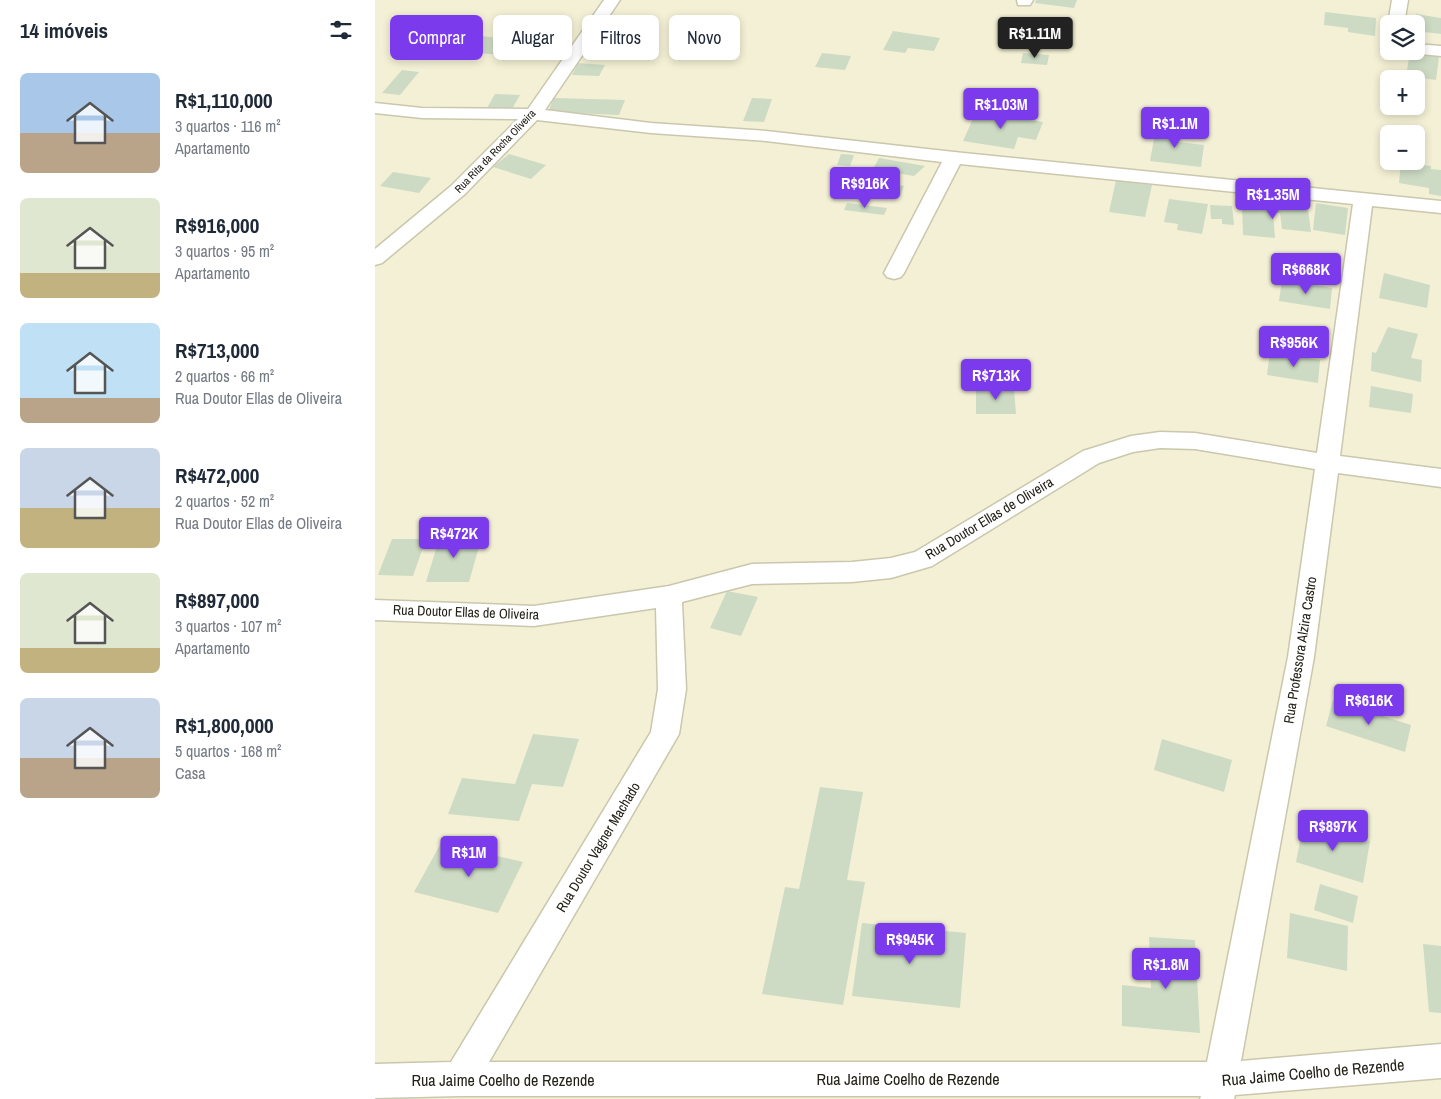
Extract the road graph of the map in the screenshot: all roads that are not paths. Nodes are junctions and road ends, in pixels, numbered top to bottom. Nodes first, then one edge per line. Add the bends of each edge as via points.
1 (612, 0) edge
2 (1400, 0) edge
3 (1398, 15) edge
4 (1425, 50) edge
5 (1441, 51) edge
6 (375, 108) edge
7 (533, 114) junction
8 (954, 158) junction
9 (1363, 198) junction
10 (1441, 207) edge
11 (375, 259) edge
12 (894, 273) dead end
13 (1329, 463) junction
14 (1441, 478) edge
15 (669, 596) junction
16 (375, 610) edge
17 (1441, 1062) edge
18 (460, 1079) junction
19 (375, 1082) edge
20 (1218, 1089) edge

1 - 7 street, Rua Rita da Rocha Oliveira
2 - 3 street
4 - 5 street
6 - 7 street via 422,113
7 - 8 street
7 - 11 street, Rua Rita da Rocha Oliveira via 458,190
8 - 9 street
8 - 12 street
9 - 10 street
9 - 13 street, Rua Professora Alzira Castro
13 - 14 street, Rua Doutor Ellas de Oliveira
13 - 15 street, Rua Doutor Ellas de Oliveira via 1195,441 1160,440 1131,444 1091,457 923,559 891,568 852,572 752,574
13 - 20 street, Rua Professora Alzira Castro via 1301,657
15 - 16 street, Rua Doutor Ellas de Oliveira via 534,616
15 - 18 street, Rua Doutor Vagner Machado via 672,690 665,734
17 - 20 street, Rua Jaime Coelho de Rezende
18 - 19 street, Rua Jaime Coelho de Rezende
18 - 20 street, Rua Jaime Coelho de Rezende

